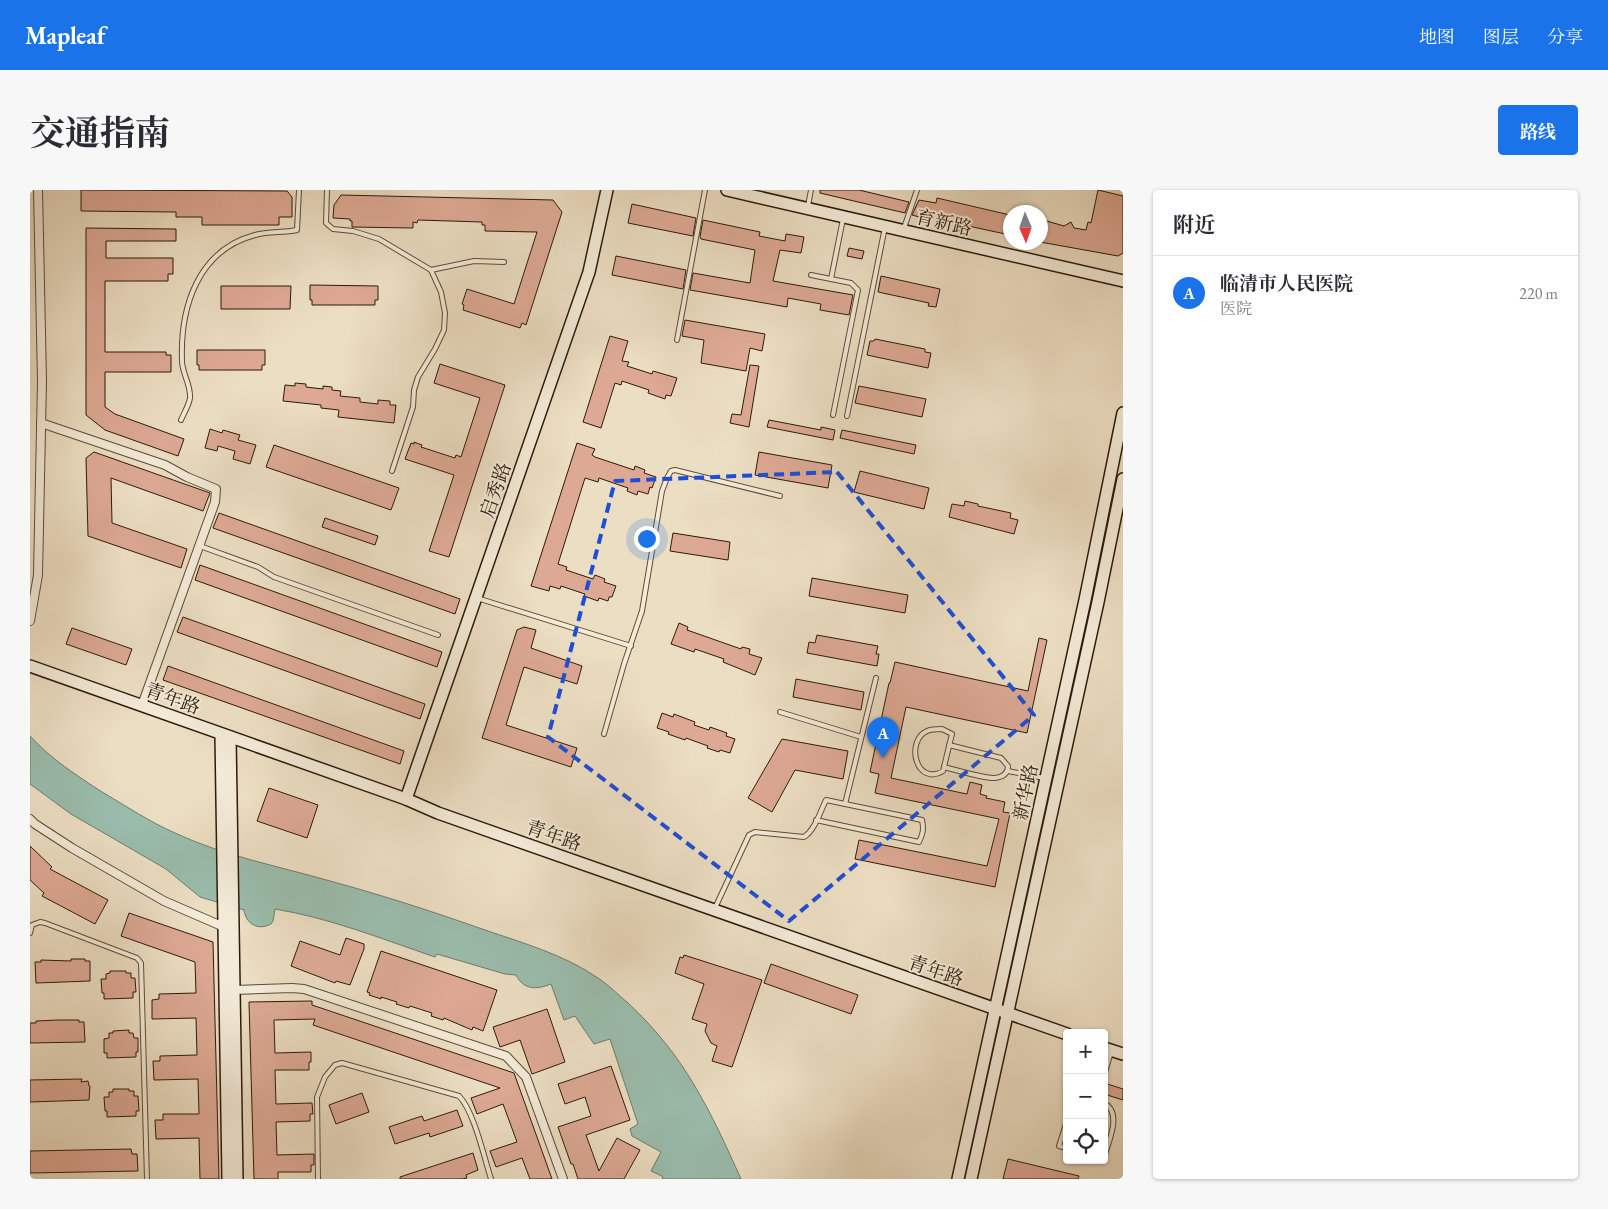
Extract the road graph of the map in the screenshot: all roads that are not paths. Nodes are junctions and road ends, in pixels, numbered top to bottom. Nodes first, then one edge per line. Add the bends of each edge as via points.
1 (38, 190) edge
2 (299, 190) edge
3 (327, 190) edge
4 (607, 190) edge
5 (705, 190) edge
6 (727, 190) edge
7 (811, 190) edge
8 (917, 190) edge
9 (765, 194) edge
10 (808, 208) junction
11 (843, 217) junction
12 (885, 226) junction
13 (904, 230) junction
14 (504, 262) dead end
15 (431, 270) junction
16 (812, 275) dead end
17 (830, 278) junction
18 (1123, 281) edge
19 (677, 340) dead end
20 (1123, 413) edge
21 (833, 414) dead end
22 (847, 416) dead end
23 (181, 420) dead end
24 (41, 423) junction
25 (392, 470) dead end
26 (1123, 479) edge
27 (780, 496) dead end
28 (199, 546) junction
29 (476, 598) junction
30 (30, 621) edge
31 (438, 635) dead end
32 (630, 646) junction
33 (30, 666) edge
34 (876, 678) dead end
35 (142, 705) junction
36 (780, 712) dead end
37 (604, 734) dead end
38 (226, 735) junction
39 (861, 737) junction
40 (949, 745) junction
41 (944, 767) junction
42 (1008, 770) junction
43 (1046, 779) junction
44 (406, 799) junction
45 (845, 804) junction
46 (30, 819) edge
47 (816, 820) junction
48 (714, 910) junction
49 (227, 920) junction
50 (30, 933) edge
51 (234, 990) junction
52 (996, 1010) junction
53 (1008, 1014) junction
54 (1063, 1033) edge
55 (1108, 1049) edge
56 (1123, 1054) edge
57 (1108, 1105) edge
58 (1063, 1134) edge
59 (1108, 1142) edge
60 (1063, 1147) edge
61 (147, 1179) edge
62 (228, 1179) edge
63 (237, 1179) edge
64 (318, 1179) edge
65 (492, 1179) edge
66 (563, 1179) edge
67 (958, 1179) edge
68 (972, 1179) edge

1 - 24 street
2 - 23 lane via 297,230 256,235 230,245 199,276 184,317 182,364 190,398
3 - 15 lane via 326,223 333,229 353,230 379,239
4 - 29 street, 启秀路 via 588,272
5 - 19 lane
6 - 9 street, 育新路
7 - 10 lane
8 - 13 lane
9 - 10 street, 育新路
10 - 11 street, 育新路
11 - 12 street, 育新路
11 - 17 lane
12 - 13 street, 育新路
12 - 22 lane
13 - 18 street, 育新路
14 - 15 lane via 474,261
15 - 25 lane via 444,303 444,330 418,377 413,407
16 - 17 lane
17 - 21 lane via 851,283 858,290
20 - 43 street, 新华路
24 - 28 street via 165,465 216,489 215,502
24 - 30 street via 38,575
26 - 53 street, 新华路
27 - 32 lane via 675,470 671,472 662,491 642,611
28 - 31 lane via 258,567 274,577
28 - 35 street
29 - 32 lane
29 - 44 street, 启秀路
32 - 37 lane
33 - 35 street, 青年路
34 - 39 lane
35 - 38 street, 青年路
36 - 39 lane
38 - 44 street, 青年路
38 - 49 street
39 - 45 lane
40 - 41 lane
40 - 41 lane via 952,734 947,730 928,730 922,734 916,750 916,764 920,769 939,774
40 - 42 lane via 1001,758
41 - 42 lane via 995,778
42 - 43 lane
43 - 52 street, 新华路
44 - 48 street, 青年路
45 - 47 lane via 826,800
45 - 47 lane via 922,820 923,834 919,842
46 - 49 street via 72,848 164,901
47 - 48 lane via 804,837 749,834
48 - 52 street, 青年路
49 - 51 street
49 - 62 street
50 - 61 lane via 32,925 46,923 138,958 141,963
51 - 63 street
51 - 66 street via 304,989 506,1056 526,1077
52 - 53 street, 青年路
52 - 67 street, 新华路
53 - 54 street, 青年路
53 - 68 street, 新华路
55 - 56 street
57 - 59 lane via 1114,1112 1114,1119
58 - 60 lane via 1059,1146
64 - 65 lane via 317,1097 325,1077 335,1065 342,1063 458,1096 470,1113

